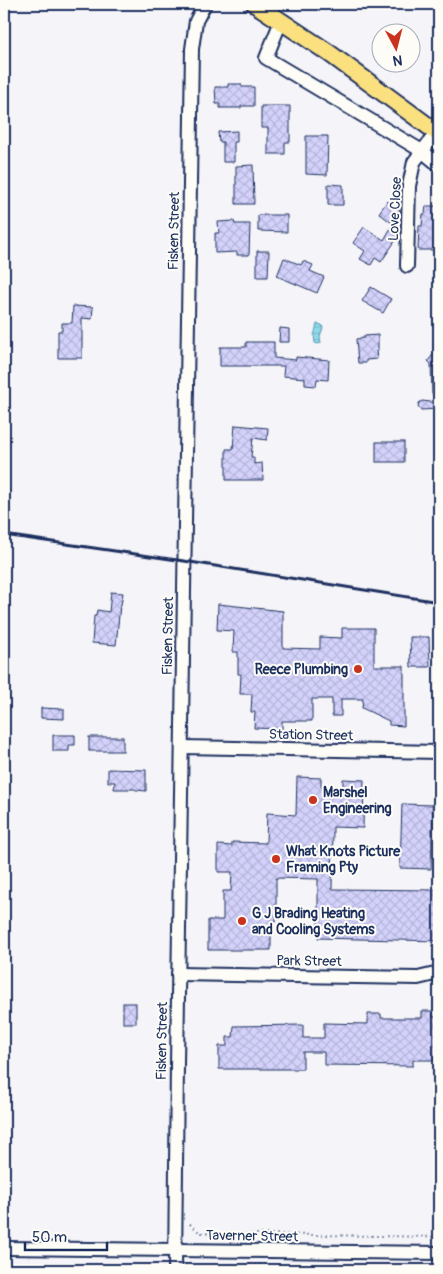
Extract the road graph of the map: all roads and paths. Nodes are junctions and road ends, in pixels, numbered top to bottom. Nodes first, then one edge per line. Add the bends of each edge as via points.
1 (204, 4) edge
2 (255, 4) edge
3 (281, 21) junction
4 (438, 133) edge
5 (422, 151) junction
6 (439, 165) edge
7 (408, 266) dead end
8 (182, 747) junction
9 (439, 752) edge
10 (439, 973) edge
11 (178, 974) junction
12 (190, 1224) dead end
13 (439, 1237) edge
14 (4, 1248) edge
15 (176, 1250) junction
16 (439, 1253) edge
17 (240, 1265) dead end
18 (439, 1268) edge
19 (175, 1270) edge

1 - 8 street, Fisken Street via 196,21 192,49
2 - 3 main road
3 - 4 main road via 329,52
3 - 5 street via 266,58
4 - 5 street, Love Close
5 - 6 street
5 - 7 street, Love Close via 414,162 409,186
8 - 9 street, Station Street
8 - 11 street, Fisken Street
10 - 11 street, Park Street via 418,978
11 - 15 street, Fisken Street
12 - 13 path via 200,1233
14 - 15 street, Taverner Street
15 - 16 street, Taverner Street
15 - 19 street, Fisken Street
17 - 18 path

